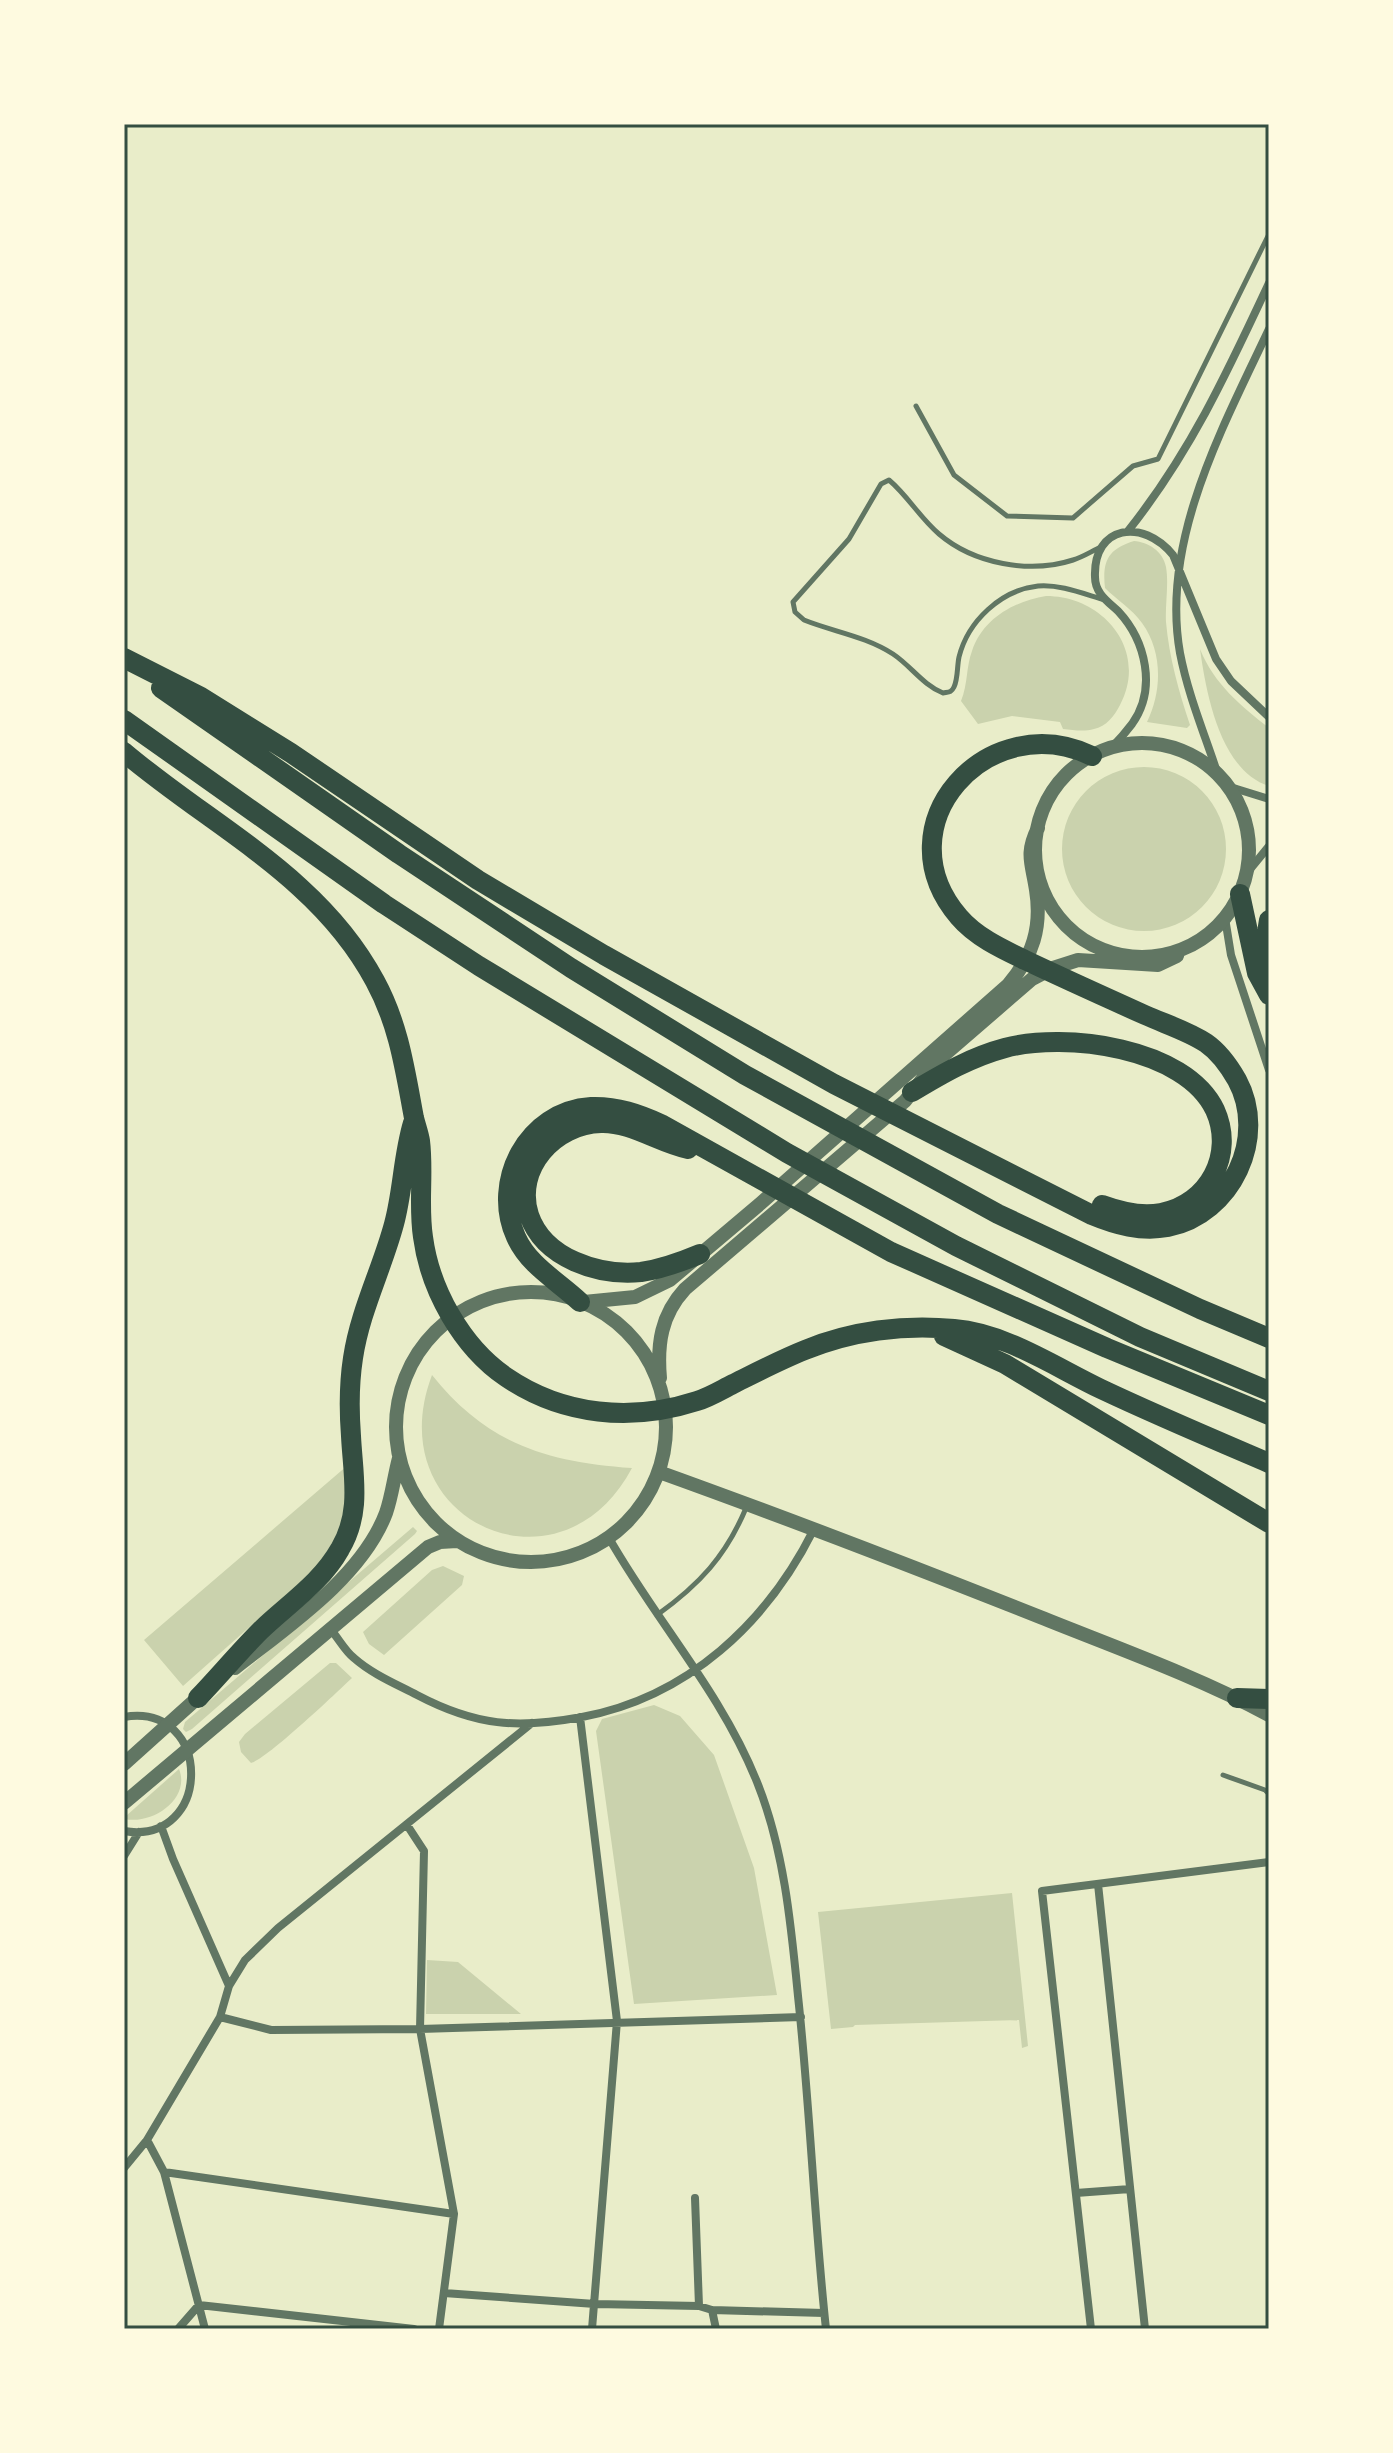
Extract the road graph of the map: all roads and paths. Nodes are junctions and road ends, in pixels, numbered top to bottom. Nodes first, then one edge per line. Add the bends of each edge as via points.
1 (1269, 234) edge
2 (1269, 283) edge
3 (1269, 329) edge
4 (916, 406) dead end
5 (1128, 531) junction
6 (1102, 546) junction
7 (1179, 568) junction
8 (1105, 600) junction
9 (124, 660) edge
10 (1269, 717) edge
11 (124, 720) edge
12 (1112, 747) junction
13 (124, 752) edge
14 (1092, 756) junction
15 (1223, 780) junction
16 (1269, 799) edge
17 (1038, 828) junction
18 (1269, 846) edge
19 (1247, 873) junction
20 (1240, 894) junction
21 (1225, 918) junction
22 (1269, 920) edge
23 (1178, 951) junction
24 (1269, 969) edge
25 (1269, 995) edge
26 (994, 1005) junction
27 (1269, 1070) edge
28 (834, 1084) junction
29 (903, 1094) junction
30 (414, 1119) junction
31 (710, 1152) junction
32 (700, 1254) junction
33 (582, 1302) junction
34 (926, 1328) junction
35 (1269, 1338) edge
36 (1269, 1391) edge
37 (661, 1392) junction
38 (1269, 1415) edge
39 (399, 1458) junction
40 (1269, 1463) edge
41 (659, 1472) junction
42 (748, 1503) junction
43 (1238, 1504) junction
44 (1269, 1523) edge
45 (814, 1528) junction
46 (1269, 1537) edge
47 (609, 1538) junction
48 (458, 1541) junction
49 (657, 1615) junction
50 (331, 1630) junction
51 (696, 1670) junction
52 (198, 1698) junction
53 (1237, 1698) junction
54 (1269, 1699) edge
55 (1269, 1715) edge
56 (124, 1717) edge
57 (580, 1717) junction
58 (532, 1723) junction
59 (168, 1726) junction
60 (187, 1748) junction
61 (124, 1764) edge
62 (1223, 1775) dead end
63 (1269, 1794) edge
64 (124, 1803) edge
65 (407, 1825) junction
66 (161, 1826) junction
67 (124, 1831) edge
68 (139, 1832) junction
69 (124, 1856) edge
70 (1269, 1862) edge
71 (1098, 1884) junction
72 (229, 1986) junction
73 (220, 2017) junction
74 (801, 2017) junction
75 (617, 2021) junction
76 (420, 2029) junction
77 (147, 2140) junction
78 (124, 2168) edge
79 (164, 2172) junction
80 (1130, 2189) junction
81 (1076, 2193) junction
82 (695, 2198) dead end
83 (454, 2214) junction
84 (444, 2293) junction
85 (595, 2304) junction
86 (199, 2305) junction
87 (699, 2306) junction
88 (712, 2310) junction
89 (824, 2313) junction
90 (178, 2329) edge
91 (205, 2329) edge
92 (414, 2329) edge
93 (439, 2329) edge
94 (592, 2329) edge
95 (716, 2329) edge
96 (826, 2329) edge
97 (1091, 2329) edge
98 (1145, 2329) edge

1 - 4 lane via 1158,459 1133,466 1073,518 1007,516 954,475
2 - 5 street via 1199,429
3 - 7 street via 1217,440
5 - 6 street
5 - 7 street via 1153,536
6 - 8 street via 1094,580
6 - 8 lane via 1050,564 986,560 941,536 889,480 881,484 849,539 793,602 804,620 875,644 943,693 954,687 967,635 999,600 1039,586
7 - 10 street via 1216,659
7 - 15 street via 1176,613 1185,677
8 - 12 street via 1128,623 1147,672 1137,715
9 - 28 highway via 201,697 478,880
9 - 35 highway via 544,951 733,1067 998,1214
11 - 36 highway via 384,904 787,1153 956,1246 1140,1337
12 - 14 street
12 - 15 street via 1169,746
13 - 30 highway via 294,880 338,926 364,961 388,1010
14 - 17 street via 1057,786
14 - 28 highway via 1071,746 1026,745 996,753 970,769 949,793 937,818 932,846 937,880 951,907 980,936 1218,1053 1238,1083 1248,1133 1241,1165 1223,1195 1200,1214 1171,1226 1146,1229 1112,1223
15 - 16 street
15 - 19 street via 1244,818
17 - 23 street via 1039,876 1051,906 1072,930 1115,953 1147,957
17 - 26 street via 1028,851 1039,916 1035,939
18 - 19 street
19 - 20 street
20 - 21 street
20 - 25 highway via 1257,973
21 - 23 street via 1204,938
21 - 27 street via 1231,955
22 - 24 highway
23 - 26 street via 1158,965 1092,959 1065,963
26 - 29 street
28 - 29 highway via 866,1092 1073,1193 1134,1214 1160,1214 1185,1204 1208,1186 1219,1164 1219,1122 1199,1088 1173,1069 1126,1051 1064,1042 1008,1047 959,1064
29 - 32 street
29 - 37 street via 685,1289 660,1334
30 - 34 highway via 420,1142 423,1237 441,1296 459,1330 492,1366 552,1402 602,1413 646,1413 696,1402 829,1342 896,1328
30 - 52 highway via 393,1226 353,1360 349,1405 356,1503 348,1531 324,1573
31 - 32 highway via 674,1146 615,1124 578,1126 543,1149 527,1188 529,1215 541,1235 577,1262 639,1272
31 - 33 highway via 638,1114 604,1107 560,1116 523,1146 509,1175 510,1223 526,1255
31 - 38 highway via 891,1252
32 - 33 street via 647,1293
33 - 37 street via 632,1338
33 - 39 street via 522,1292 491,1297 437,1328 403,1381 396,1411
34 - 40 highway via 956,1329 1008,1344
34 - 43 highway via 1005,1364
37 - 41 street via 666,1428
39 - 48 street via 420,1505
39 - 52 street via 385,1514 351,1571
41 - 42 street
41 - 47 street via 633,1516
42 - 45 street
42 - 49 lane via 734,1537 701,1579
43 - 44 highway
43 - 46 highway via 1250,1524
45 - 51 street via 759,1614
45 - 53 street
47 - 48 street via 578,1554 525,1563 490,1556
47 - 49 street
48 - 50 street via 428,1547
49 - 51 street
50 - 58 street via 354,1658 439,1707 498,1724
50 - 60 street
51 - 57 street via 672,1687 606,1713
51 - 74 street via 736,1735 772,1828 785,1886
52 - 59 street
53 - 54 highway
53 - 55 street
56 - 59 street via 142,1716
57 - 58 street
57 - 75 street
58 - 65 street
59 - 60 street
59 - 61 street
60 - 64 street
60 - 66 street via 192,1768 189,1795
62 - 63 lane
65 - 72 street via 278,1928 245,1960
65 - 76 street via 424,1851
66 - 68 street
66 - 72 street
67 - 68 street
68 - 69 street
70 - 71 street
71 - 80 street
71 - 81 street via 1042,1891
72 - 73 street
73 - 76 street via 271,2030
73 - 77 street
74 - 75 street
74 - 89 street
75 - 76 street
75 - 85 street
76 - 83 street
77 - 78 street
77 - 79 street
79 - 83 street
79 - 86 street
80 - 81 street
80 - 98 street
81 - 97 street
82 - 87 street
83 - 84 street
84 - 85 street
84 - 93 street
85 - 87 street
85 - 94 street
86 - 90 street
86 - 91 street
86 - 92 street
87 - 88 street
88 - 89 street
88 - 95 street
89 - 96 street

